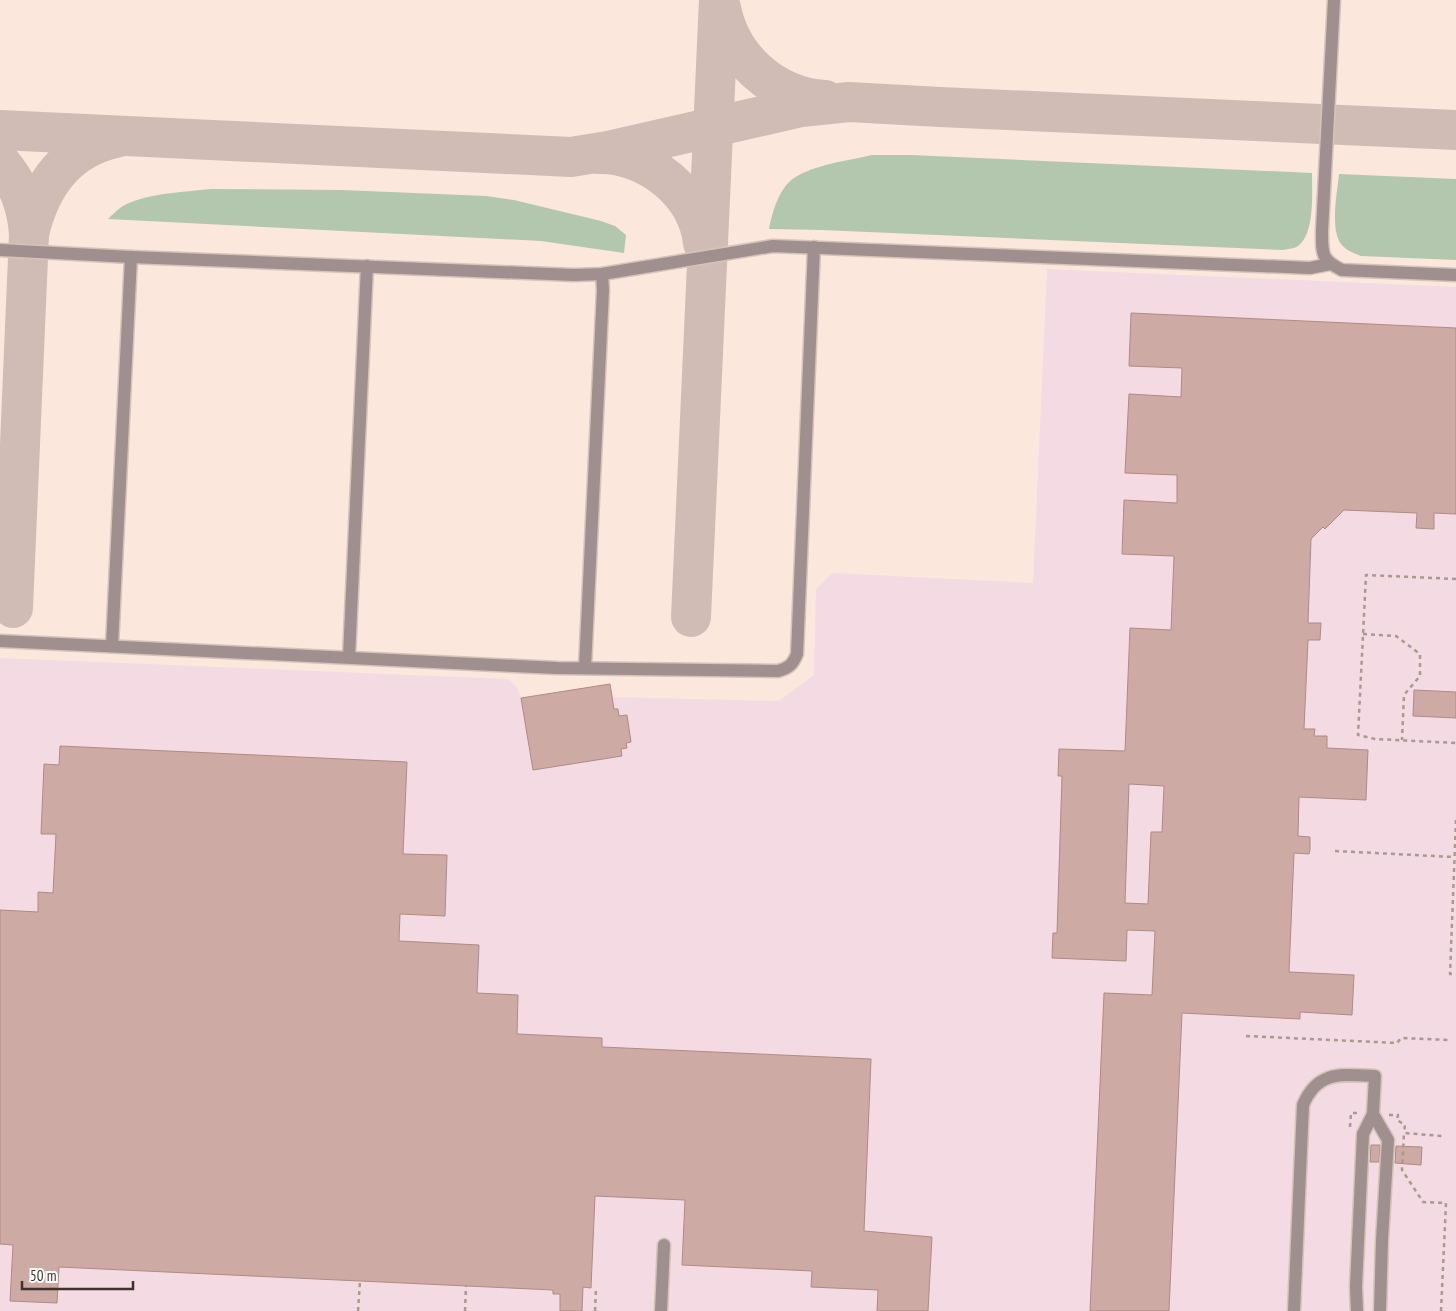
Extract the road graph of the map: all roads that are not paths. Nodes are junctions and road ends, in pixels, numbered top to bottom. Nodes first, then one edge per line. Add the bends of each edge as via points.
1 (1334, 0) edge
2 (814, 246) junction
3 (0, 250) edge
4 (131, 257) junction
5 (1330, 264) junction
6 (366, 266) junction
7 (602, 274) junction
8 (1456, 275) edge
9 (0, 641) edge
10 (112, 646) junction
11 (349, 657) junction
12 (586, 667) junction
13 (1373, 1114) junction
14 (664, 1245) dead end
15 (661, 1311) edge
16 (1294, 1311) edge
17 (1357, 1311) edge
18 (1380, 1311) edge

1 - 5 lane via 1322,231 1322,248
2 - 5 lane via 1310,268
2 - 7 lane via 772,246
2 - 12 lane via 797,654 794,662 778,671
3 - 4 lane
4 - 6 lane
4 - 10 lane
5 - 8 lane via 1342,270
6 - 7 lane
6 - 11 lane
7 - 12 lane
9 - 10 lane
10 - 11 lane
11 - 12 lane
13 - 16 lane via 1375,1076 1335,1075 1326,1078 1307,1095 1303,1105
13 - 17 lane via 1362,1134
13 - 18 lane via 1388,1140
14 - 15 lane

